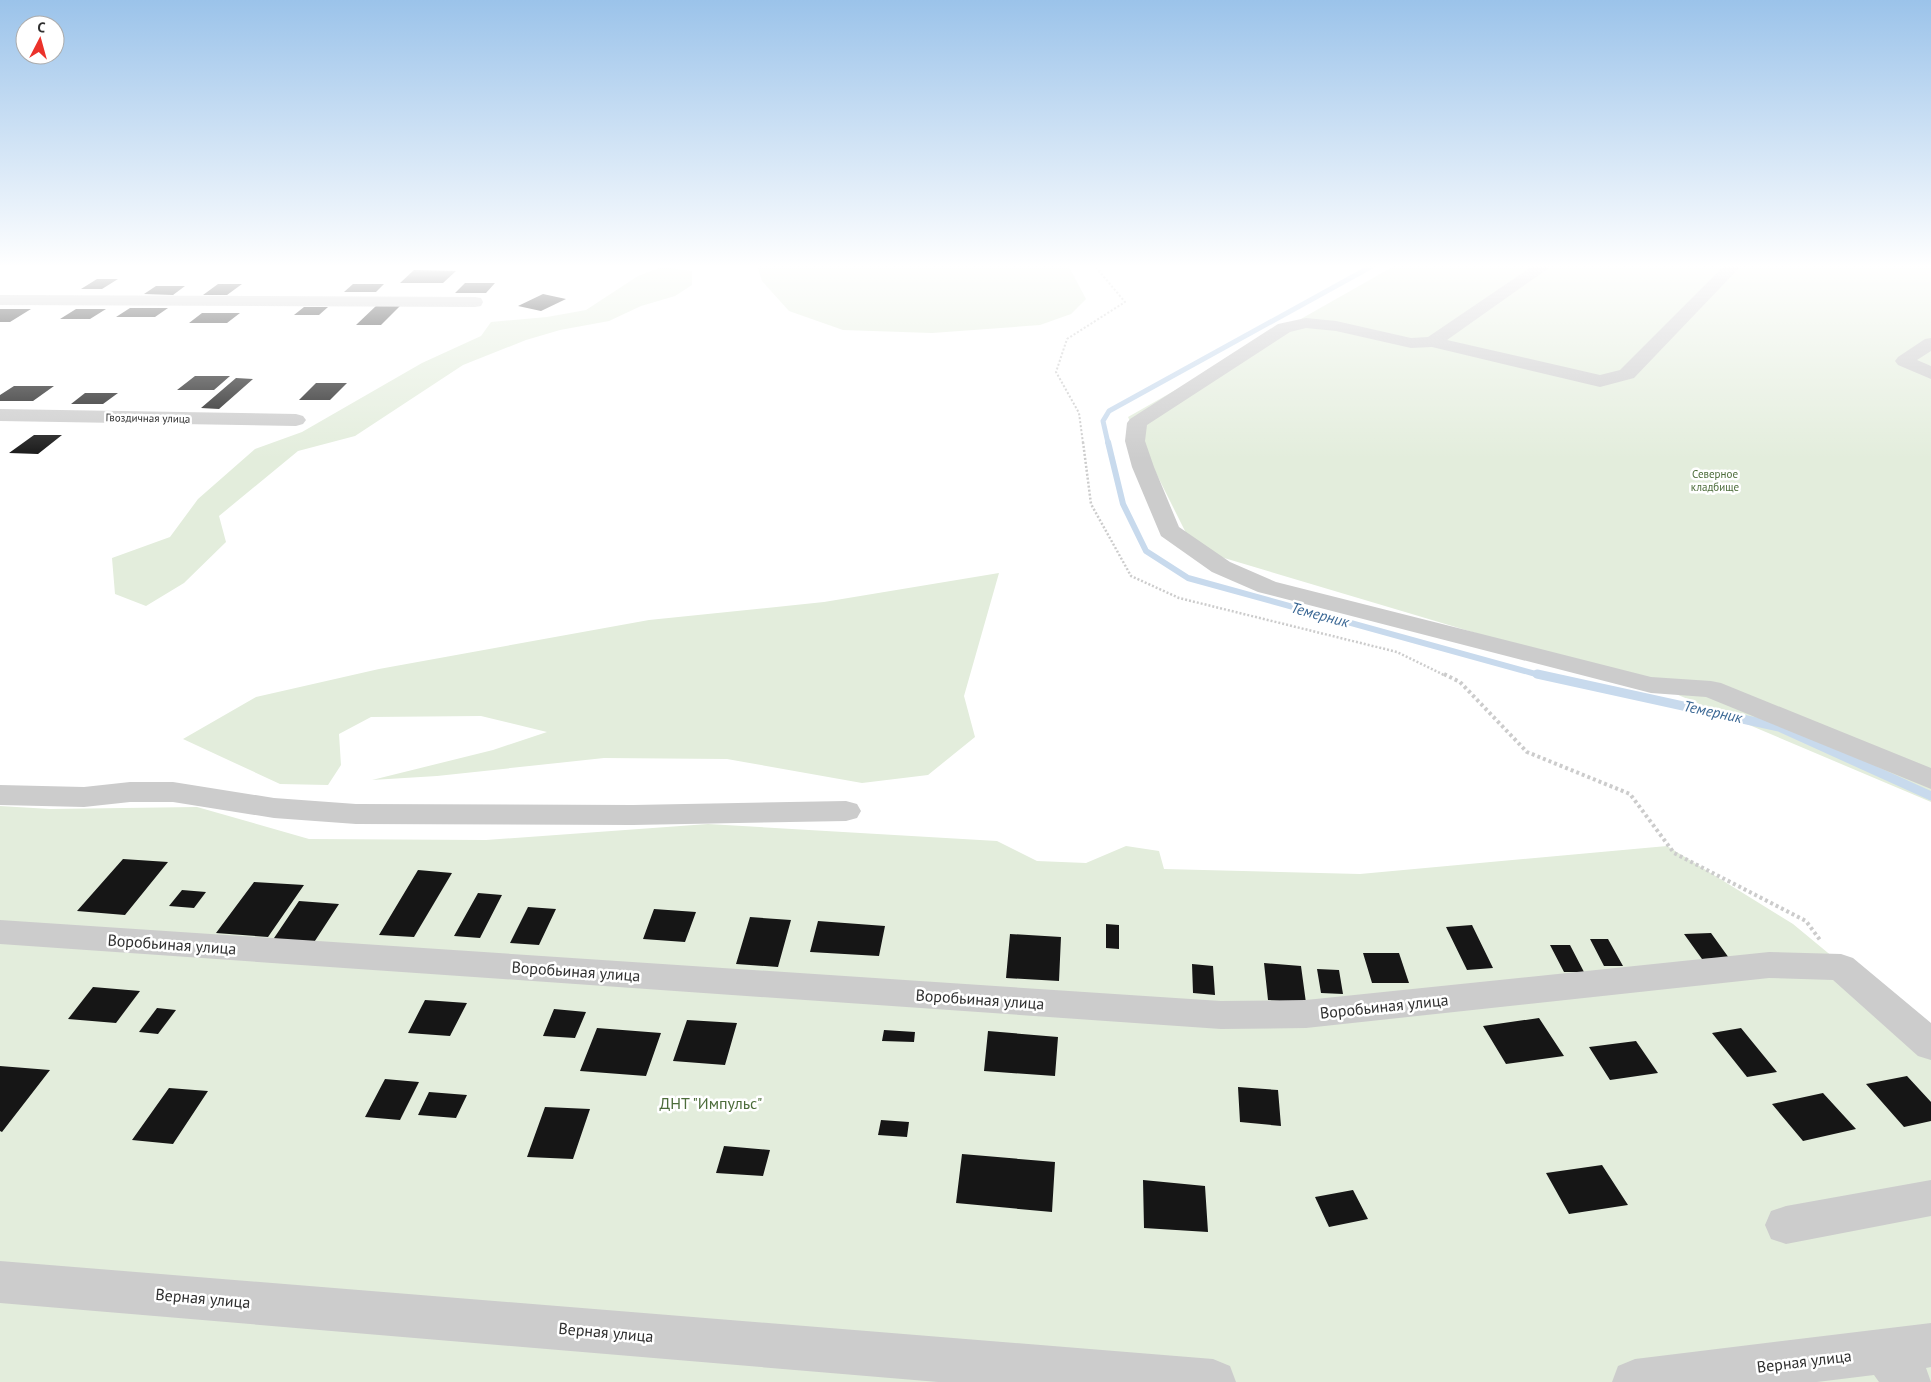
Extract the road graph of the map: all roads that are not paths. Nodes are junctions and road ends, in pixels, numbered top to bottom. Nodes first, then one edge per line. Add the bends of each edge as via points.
1 (1282, 329) edge
2 (1351, 329) edge
3 (1450, 329) edge
4 (1671, 329) edge
5 (1432, 342) junction
6 (1931, 343) edge
7 (1931, 373) edge
8 (0, 416) edge
9 (296, 420) dead end
10 (1931, 780) edge
11 (0, 795) edge
12 (846, 811) dead end
13 (0, 932) edge
14 (1931, 1045) edge
15 (1931, 1198) edge
16 (1786, 1225) dead end
17 (0, 1282) edge
18 (1931, 1345) edge
19 (1896, 1367) edge
20 (1213, 1382) edge
21 (1634, 1382) edge

1 - 10 street via 1136,423 1135,441 1142,467 1170,531 1220,567 1267,588 1651,685 1710,689
2 - 5 street via 1411,343
3 - 5 street
4 - 5 street via 1627,374 1600,381
6 - 7 street via 1904,361
8 - 9 street, Гвоздичная улица
11 - 12 street via 84,797 173,792 274,808 356,814 634,815
13 - 14 street, Воробьиная улица via 1221,1015 1306,1014 1769,965 1840,967
15 - 16 street
17 - 20 street, Верная улица
18 - 19 street, Верная улица
19 - 21 street, Верная улица

